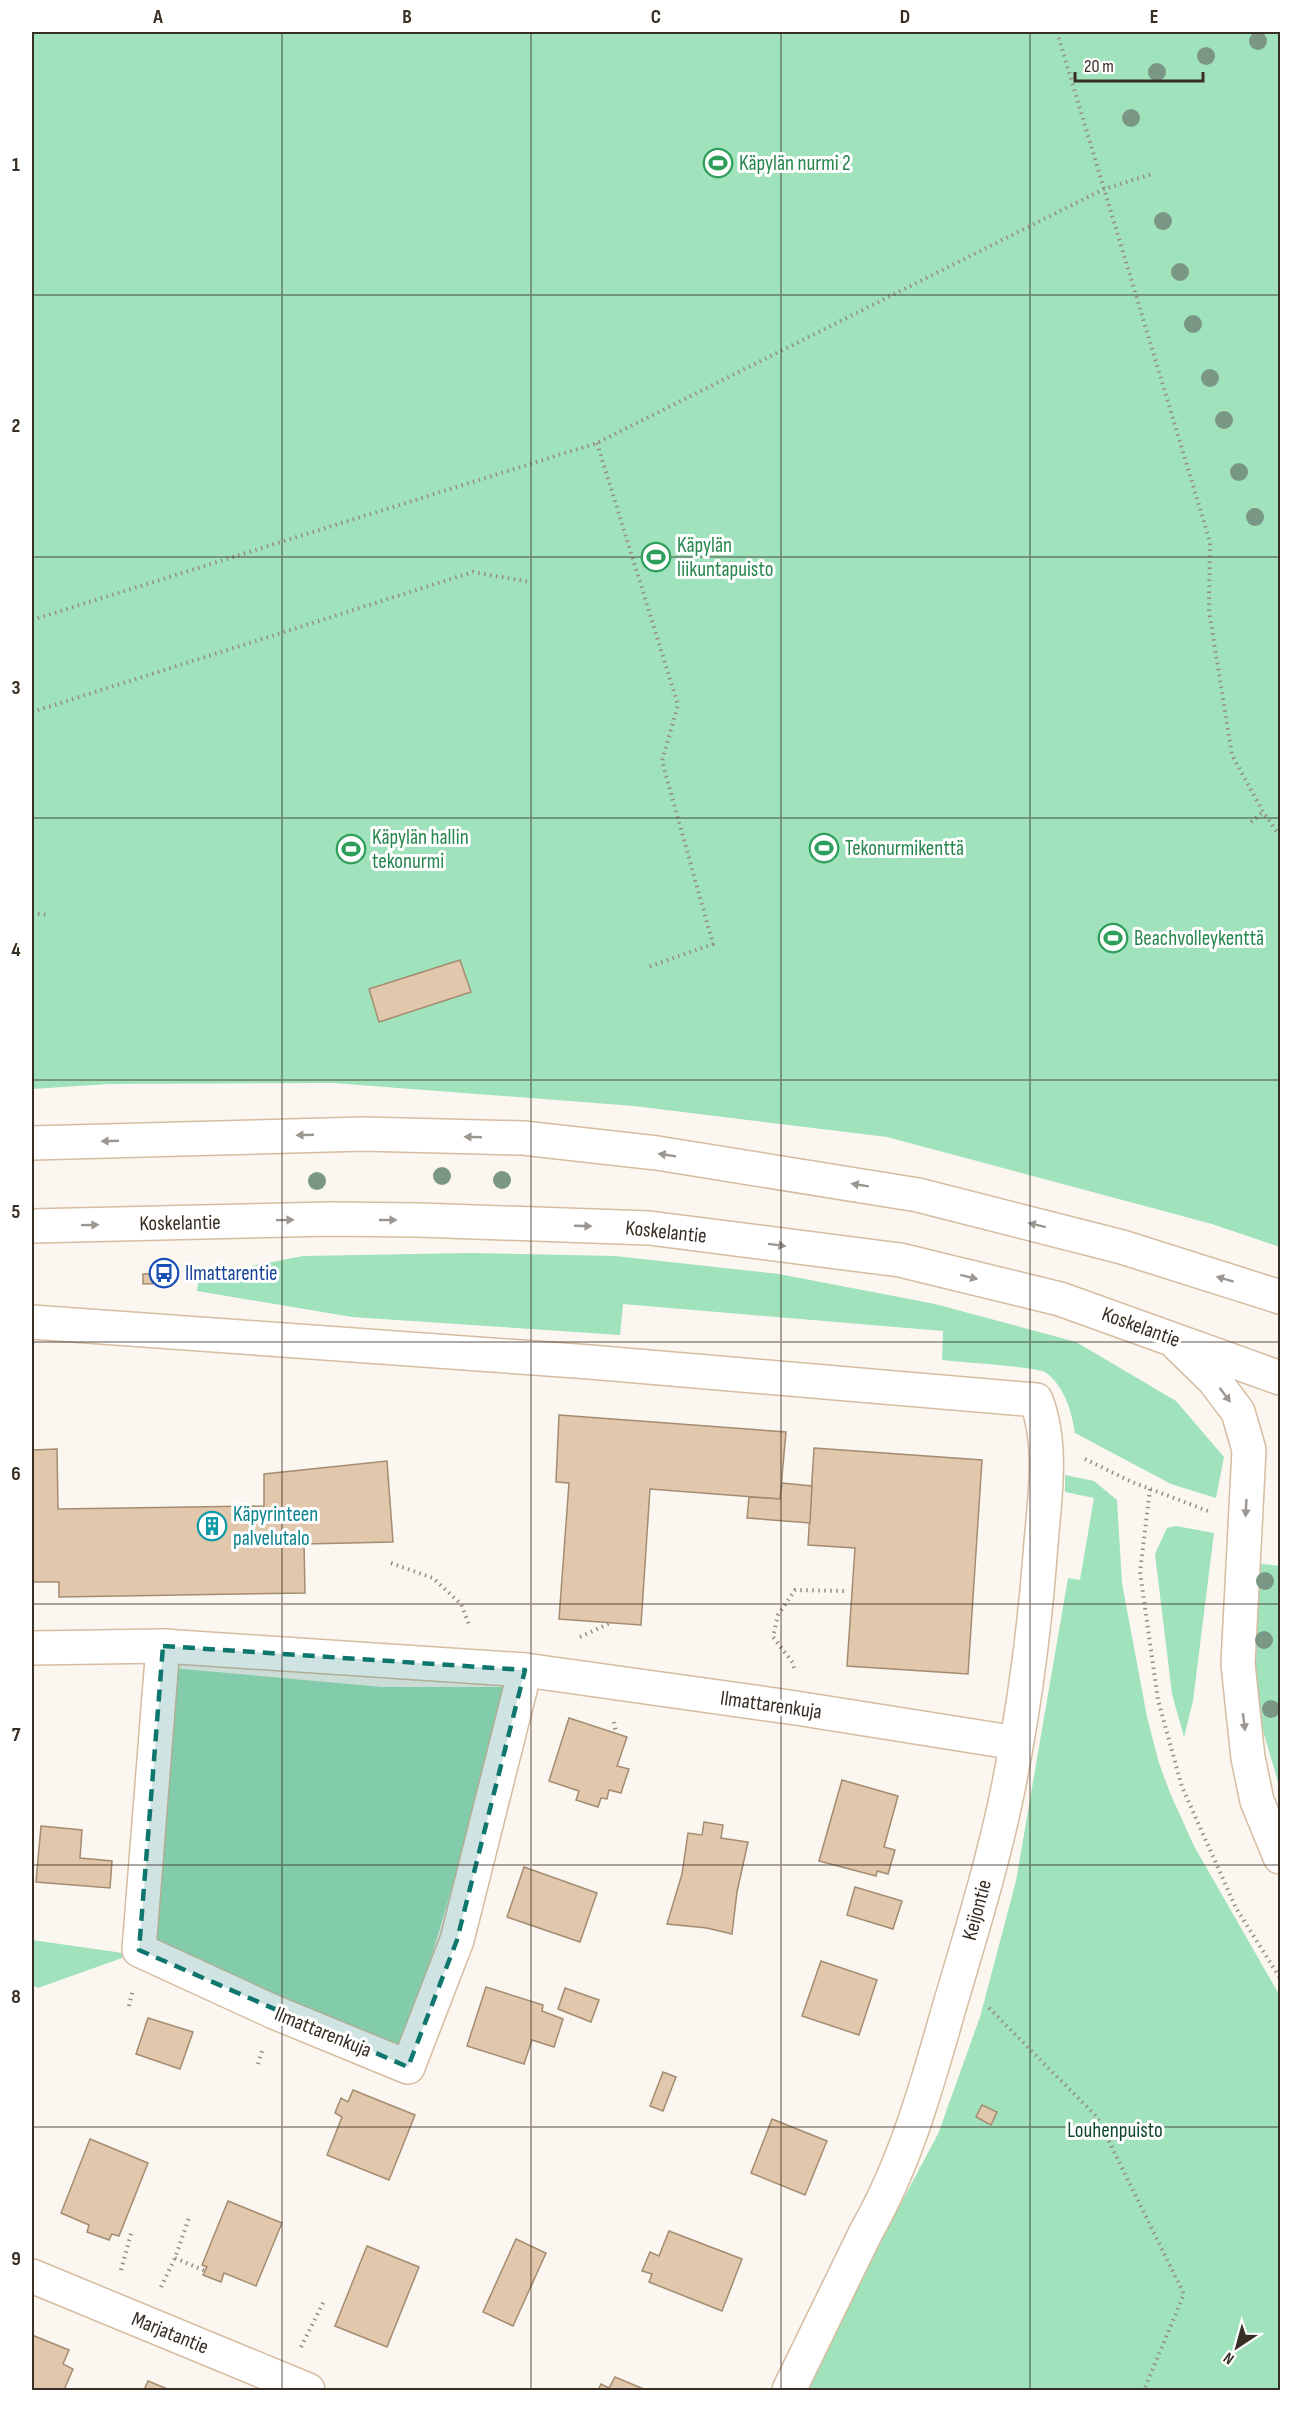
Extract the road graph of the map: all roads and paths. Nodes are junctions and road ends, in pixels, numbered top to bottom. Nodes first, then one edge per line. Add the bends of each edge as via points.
1 (1057, 32) edge
2 (1152, 174) dead end
3 (1104, 189) junction
4 (597, 443) junction
5 (530, 582) dead end
6 (32, 620) edge
7 (32, 712) edge
8 (1263, 812) junction
9 (1251, 822) dead end
10 (1281, 836) edge
11 (32, 913) edge
12 (48, 915) dead end
13 (648, 967) dead end
14 (32, 1143) edge
15 (32, 1226) edge
16 (1281, 1297) edge
17 (32, 1322) edge
18 (1170, 1338) junction
19 (1281, 1378) edge
20 (1045, 1449) junction
21 (1150, 1489) junction
22 (1214, 1513) dead end
23 (391, 1563) dead end
24 (845, 1591) dead end
25 (163, 1646) junction
26 (32, 1648) edge
27 (484, 1667) junction
28 (525, 1670) junction
29 (796, 1708) junction
30 (1016, 1743) junction
31 (1281, 1857) edge
32 (958, 1977) junction
33 (1281, 1978) edge
34 (189, 2218) dead end
35 (132, 2230) dead end
36 (175, 2258) junction
37 (205, 2271) dead end
38 (32, 2276) edge
39 (118, 2280) dead end
40 (157, 2296) dead end
41 (325, 2299) dead end
42 (296, 2386) edge
43 (789, 2391) edge
44 (1144, 2391) edge

1 - 3 path
2 - 3 path
3 - 4 path
3 - 8 path via 1210,542 1209,611 1232,755
4 - 6 path
4 - 13 path via 678,705 662,760 713,944
5 - 7 path via 473,572
8 - 9 path
8 - 10 path
11 - 12 path
16 -> 14 street via 1122,1247 918,1195 657,1153 523,1138 363,1134
15 -> 18 street, Koskelantie via 352,1219 648,1228 900,1260 1060,1299
17 - 20 street, Keijontie via 1036,1400 1043,1417
18 - 19 street, Koskelantie
18 -> 31 street via 1214,1380 1238,1412 1249,1450 1238,1664 1248,1758 1257,1801
20 - 21 path via 1067,1452
20 - 30 street, Keijontie via 1039,1574
21 - 22 path
21 - 33 path via 1140,1572 1158,1700 1182,1787 1236,1908
23 - 27 path via 433,1578 461,1604
24 - 29 path via 795,1590 778,1615 773,1637 794,1663
25 - 26 street, Ilmattarenkuja
25 - 27 street, Ilmattarenkuja
25 - 28 street, Ilmattarenkuja via 139,1950 274,2012 408,2067 457,1940
27 - 28 street, Ilmattarenkuja
28 - 29 street, Ilmattarenkuja
29 - 30 street, Ilmattarenkuja
30 - 32 street, Keijontie via 1004,1806
32 - 43 street, Keijontie via 909,2141
32 - 44 path via 1097,2117 1184,2294
34 - 36 path
35 - 39 path
36 - 37 path
36 - 40 path
38 - 42 street, Marjatantie
41 - 42 path

